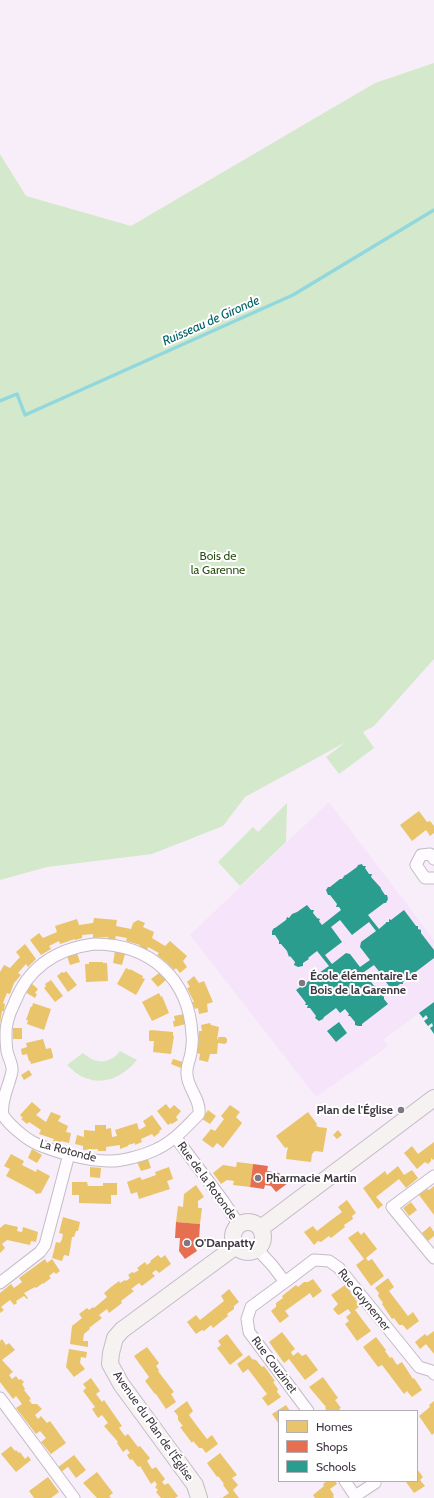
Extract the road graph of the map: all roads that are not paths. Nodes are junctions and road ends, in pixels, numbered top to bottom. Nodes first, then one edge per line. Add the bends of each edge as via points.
1 (434, 859) edge
2 (434, 878) edge
3 (434, 1098) edge
4 (176, 1138) junction
5 (69, 1154) junction
6 (434, 1176) edge
7 (239, 1225) junction
8 (261, 1228) junction
9 (236, 1246) junction
10 (257, 1249) junction
11 (434, 1258) edge
12 (285, 1282) junction
13 (0, 1283) edge
14 (434, 1374) edge
15 (0, 1398) edge
16 (307, 1410) edge
17 (346, 1482) edge
18 (374, 1482) edge
19 (74, 1498) edge
20 (199, 1498) edge

1 - 2 street via 430,854 421,855 416,865 425,878
3 - 8 street
4 - 5 street, La Rotonde via 157,1149 130,1158 108,1161
4 - 5 street, La Rotonde via 198,1114 199,1109 187,1079 192,1037 188,1006 182,992 166,971 153,959 139,952 108,944 79,946 53,956 43,963 26,979 18,993 10,1012 6,1032 7,1051 13,1070 2,1107 4,1117 36,1144
4 - 7 street, Rue de la Rotonde
5 - 13 street via 45,1245 40,1252
6 - 11 street via 392,1207
7 - 8 street via 253,1222
7 - 9 street via 233,1237
8 - 10 street via 264,1237
9 - 10 street via 248,1252
9 - 20 street, Avenue du Plan de l'Église via 122,1330 115,1338 111,1353 110,1364 121,1384 196,1486
10 - 12 street
12 - 14 street, Rue Guynemer via 314,1260 329,1261 339,1268 419,1367
12 - 16 street, Rue Couzinet via 250,1307 247,1319 249,1332
15 - 19 street
17 - 18 street via 355,1496

